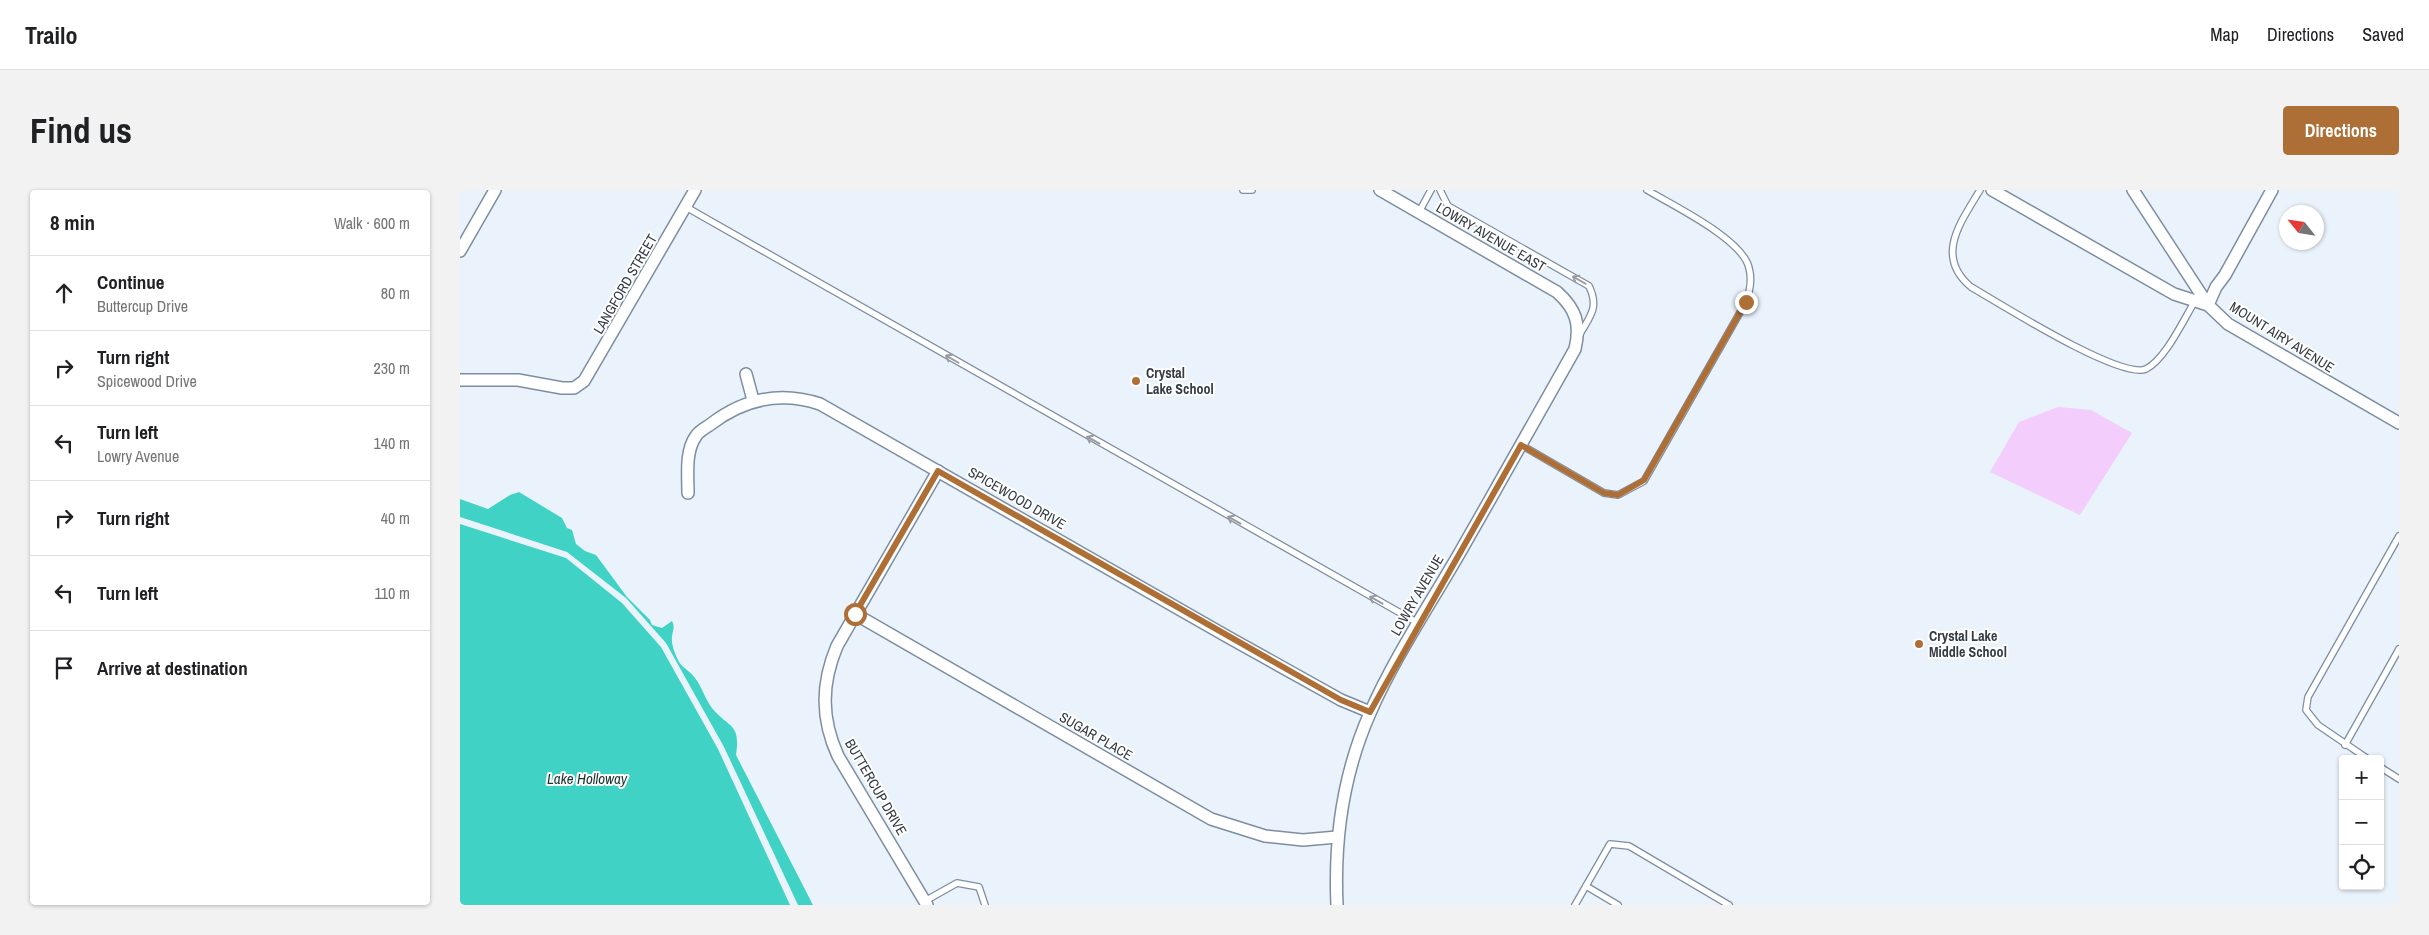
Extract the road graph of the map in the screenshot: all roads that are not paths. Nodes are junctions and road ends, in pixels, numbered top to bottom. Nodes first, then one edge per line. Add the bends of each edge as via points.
1 (495, 190) edge
2 (695, 190) edge
3 (1243, 190) edge
4 (1252, 190) edge
5 (1380, 190) edge
6 (1431, 190) edge
7 (1440, 190) edge
8 (1647, 190) edge
9 (1980, 190) edge
10 (1992, 190) edge
11 (2133, 190) edge
12 (2272, 190) edge
13 (686, 207) junction
14 (1418, 212) junction
15 (460, 251) edge
16 (2195, 301) junction
17 (2208, 305) junction
18 (1579, 336) junction
19 (746, 374) dead end
20 (460, 380) edge
21 (753, 400) junction
22 (2399, 423) edge
23 (1521, 445) junction
24 (938, 471) junction
25 (688, 493) dead end
26 (2399, 536) edge
27 (855, 614) junction
28 (1418, 624) junction
29 (2399, 649) edge
30 (1370, 712) junction
31 (2345, 745) junction
32 (2361, 755) edge
33 (2384, 769) edge
34 (2399, 778) edge
35 (1337, 837) junction
36 (1586, 886) junction
37 (926, 903) edge
38 (985, 905) edge
39 (1337, 905) edge
40 (1575, 905) edge
41 (1618, 905) edge
42 (1728, 905) edge

1 - 15 street
2 - 13 street, LANGFORD STREET
3 - 4 lane
5 - 14 street, LOWRY AVENUE EAST
6 - 14 lane
18 -> 7 lane via 1593,311 1594,298 1589,286 1448,206
8 - 23 lane via 1713,228 1738,249 1750,267 1746,302 1644,480 1618,495 1604,493
9 - 16 lane via 1952,244 1954,263 1961,278 1971,287 2100,360 2129,370 2146,369 2161,355
10 - 16 street, MOUNT AIRY AVENUE via 2174,294
11 - 17 street
12 - 17 street
13 - 20 street, LANGFORD STREET via 584,381 574,388 562,388 518,380
28 -> 13 lane
14 - 18 street, LOWRY AVENUE EAST via 1556,292 1569,303
16 - 17 street, MOUNT AIRY AVENUE
17 - 22 street, MOUNT AIRY AVENUE via 2228,324
18 - 23 street, LOWRY AVENUE via 1575,349
19 - 21 street
21 - 24 street, SPICEWOOD DRIVE via 781,396 820,404
21 - 25 street, SPICEWOOD DRIVE via 722,415 696,435 688,453
23 - 28 street, LOWRY AVENUE
24 - 27 street, BUTTERCUP DRIVE
24 - 30 street, SPICEWOOD DRIVE via 1324,690
26 - 31 lane via 2308,698 2306,710 2310,717
27 - 35 street, SUGAR PLACE via 1212,819 1265,836 1304,840
27 - 37 street, BUTTERCUP DRIVE via 829,666 824,692 830,737 838,756
28 - 30 street, LOWRY AVENUE
29 - 31 lane
30 - 35 street, LOWRY AVENUE via 1349,773
31 - 32 lane
33 - 34 lane
35 - 39 street, LOWRY AVENUE
36 - 40 lane
36 - 41 lane
36 - 42 lane via 1610,844 1628,846
37 - 38 lane, BUTTERCUP DRIVE via 957,884 979,887

